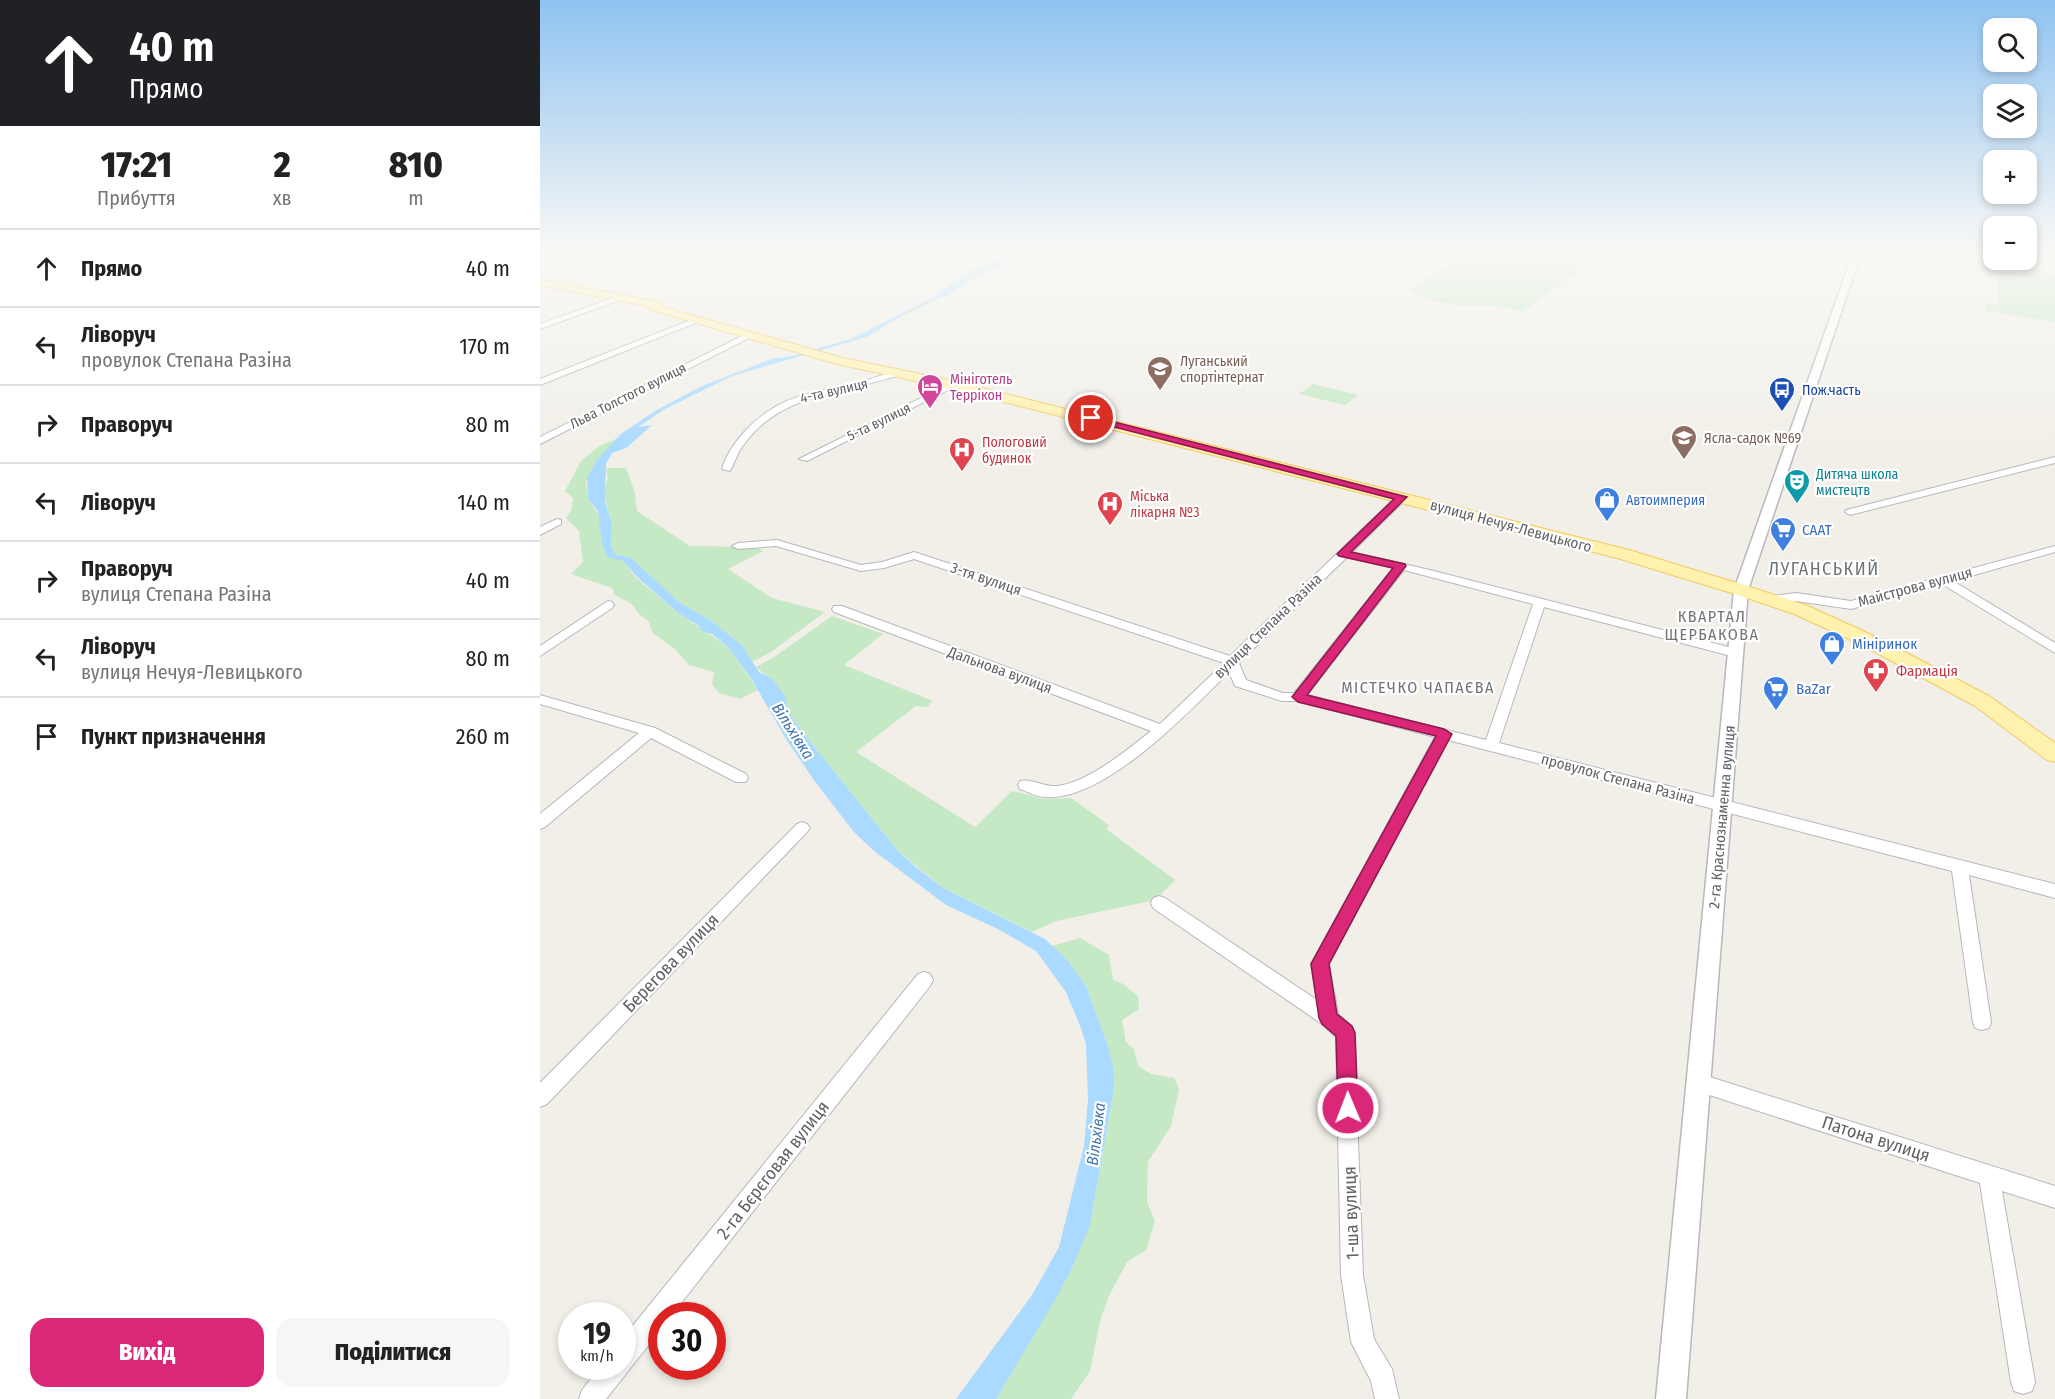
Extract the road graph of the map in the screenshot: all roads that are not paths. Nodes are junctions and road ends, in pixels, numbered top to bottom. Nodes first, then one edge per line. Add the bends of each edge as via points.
1 (564, 318) edge
2 (694, 318) edge
3 (711, 318) edge
4 (1835, 318) edge
5 (699, 320) junction
6 (540, 327) edge
7 (749, 336) junction
8 (794, 345) junction
9 (899, 372) junction
10 (540, 382) edge
11 (954, 385) junction
12 (540, 441) edge
13 (804, 459) dead end
14 (2055, 460) edge
15 (727, 469) dead end
16 (1402, 497) junction
17 (1850, 512) dead end
18 (557, 522) dead end
19 (540, 532) edge
20 (738, 546) dead end
21 (2052, 552) edge
22 (1343, 554) junction
23 (1401, 566) junction
24 (1944, 580) junction
25 (1741, 590) junction
26 (1772, 600) junction
27 (1540, 602) junction
28 (608, 605) dead end
29 (837, 609) dead end
30 (2055, 649) edge
31 (540, 652) edge
32 (1736, 653) junction
33 (1232, 661) junction
34 (1298, 697) junction
35 (540, 699) edge
36 (1162, 730) junction
37 (650, 731) junction
38 (1444, 734) junction
39 (1491, 745) junction
40 (2055, 754) edge
41 (741, 778) dead end
42 (1025, 785) dead end
43 (1724, 805) junction
44 (540, 823) edge
45 (802, 828) dead end
46 (1960, 867) junction
47 (2055, 891) edge
48 (1159, 903) dead end
49 (924, 980) dead end
50 (1329, 1018) junction
51 (1982, 1022) dead end
52 (1697, 1082) junction
53 (540, 1097) edge
54 (1989, 1175) junction
55 (2055, 1197) edge
56 (636, 1341) edge
57 (606, 1380) edge
58 (2023, 1382) dead end
59 (591, 1399) edge
60 (1387, 1399) edge
61 (1671, 1399) edge

1 - 6 street
2 - 5 main road
3 - 8 main road
4 - 25 street, 2-га Краснознаменна вулиця
5 - 7 main road
5 - 10 street
7 - 8 main road
7 - 12 street, Льва Толстого вулиця
8 - 9 main road, вулиця Нечуя-Левицького
9 - 11 main road, вулиця Нечуя-Левицького
9 - 15 street, 4-та вулиця via 879,381 813,393 762,416 729,458
11 - 13 street, 5-та вулиця
11 - 16 main road, вулиця Нечуя-Левицького
14 - 17 street
16 - 22 street, вулиця Степана Разіна
16 - 25 main road, вулиця Нечуя-Левицького via 1623,554
18 - 19 street
20 - 33 street, 3-тя вулиця via 777,543 861,568 914,555
21 - 24 street, Майстрова вулиця
22 - 23 street
22 - 33 street, вулиця Степана Разіна
23 - 27 street
23 - 34 street
24 - 26 street, Майстрова вулиця via 1851,605 1796,597
24 - 30 street
25 - 26 main road, вулиця Нечуя-Левицького
25 - 32 street, 2-га Краснознаменна вулиця
26 - 40 main road, вулиця Нечуя-Левицького via 1869,641 1982,701
27 - 32 street
27 - 39 street
28 - 31 street
29 - 36 street, Дальнова вулиця
32 - 43 street, 2-га Краснознаменна вулиця
33 - 34 street, провулок Степана Разіна via 1240,683 1282,698
33 - 36 street, вулиця Степана Разіна
34 - 38 street, провулок Степана Разіна
35 - 37 street
36 - 42 street via 1103,773 1062,790 1048,793
37 - 41 street
37 - 44 street
38 - 39 street, провулок Степана Разіна
38 - 50 street via 1320,964
39 - 43 street, провулок Степана Разіна via 1642,787
43 - 46 street, провулок Степана Разіна
43 - 52 street, 2-га Краснознаменна вулиця
45 - 53 street, Берегова вулиця
46 - 47 street, провулок Степана Разіна
46 - 51 street
48 - 50 street, 1-ша вулиця
49 - 56 street, 2-га Бєрєговая вулиця
50 - 60 street, 1-ша вулиця via 1345,1033 1352,1275 1363,1342 1383,1378
52 - 54 street, Патона вулиця
52 - 61 street, 2-га Краснознаменна вулиця
54 - 55 street, Патона вулиця
54 - 58 street
57 - 59 street

